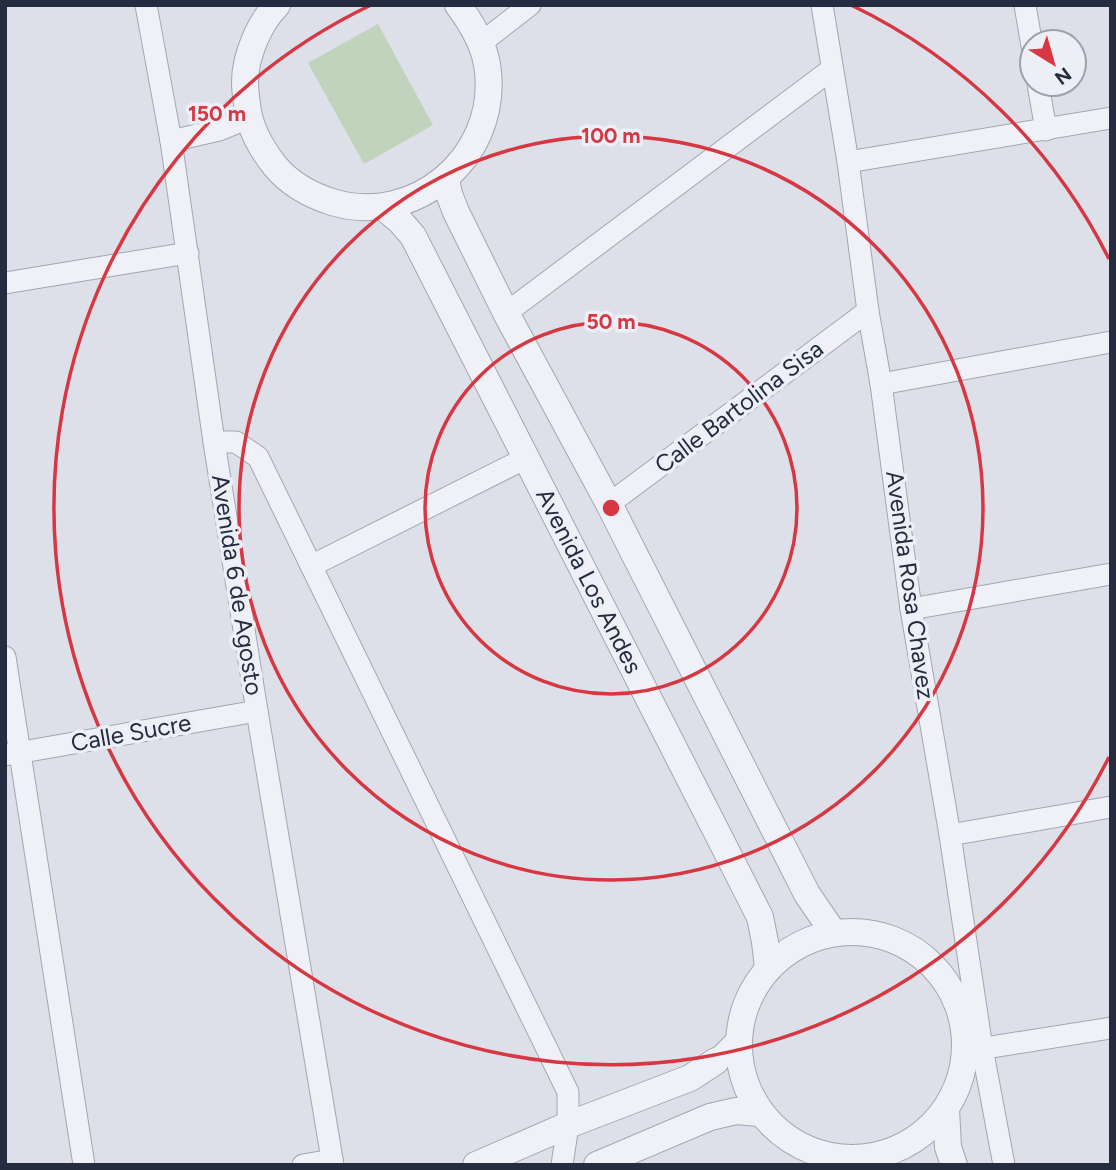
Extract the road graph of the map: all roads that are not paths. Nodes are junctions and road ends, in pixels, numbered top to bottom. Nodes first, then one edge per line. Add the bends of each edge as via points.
1 (146, 5) edge
2 (458, 5) edge
3 (530, 5) edge
4 (822, 5) edge
5 (1025, 5) edge
6 (272, 8) edge
7 (1029, 28) edge
8 (481, 43) junction
9 (832, 69) junction
10 (1040, 98) edge
11 (248, 118) junction
12 (1111, 118) edge
13 (1046, 130) junction
14 (171, 141) junction
15 (848, 162) junction
16 (446, 178) junction
17 (383, 207) junction
18 (188, 253) junction
19 (5, 283) edge
20 (868, 311) junction
21 (506, 313) junction
22 (1111, 342) edge
23 (881, 384) junction
24 (214, 442) junction
25 (526, 458) junction
26 (610, 504) junction
27 (311, 566) junction
28 (1111, 574) edge
29 (911, 609) junction
30 (5, 657) edge
31 (257, 711) junction
32 (13, 754) edge
33 (1111, 807) edge
34 (950, 835) junction
35 (833, 932) junction
36 (768, 968) junction
37 (1111, 1028) edge
38 (738, 1039) junction
39 (974, 1050) junction
40 (716, 1061) joint
41 (946, 1109) junction
42 (759, 1112) junction
43 (568, 1125) junction
44 (333, 1162) edge
45 (853, 1162) edge
46 (84, 1165) edge
47 (303, 1165) edge
48 (476, 1165) edge
49 (562, 1165) edge
50 (597, 1165) edge
51 (954, 1165) edge
52 (1004, 1165) edge

1 - 14 street, Avenida 6 de Agosto
2 - 8 street
3 - 8 street
4 - 9 street, Avenida Rosa Chavez
5 - 7 street
6 - 11 street via 252,45 245,81
8 - 16 street via 488,101 466,157
9 - 15 street, Avenida Rosa Chavez
9 - 21 street
10 - 13 street
11 - 14 street
11 - 17 street via 262,150 284,177 314,197 347,207
12 - 13 street
13 - 15 street
14 - 18 street, Avenida 6 de Agosto
15 - 20 street, Avenida Rosa Chavez
16 - 17 street via 416,197
16 - 21 street via 456,212
17 - 25 street, Avenida Los Andes via 413,236
18 - 19 street
18 - 24 street, Avenida 6 de Agosto
20 - 23 street, Avenida Rosa Chavez
20 - 26 street, Calle Bartolina Sisa
21 - 26 street
22 - 23 street
23 - 29 street, Avenida Rosa Chavez
24 - 27 street via 236,442 258,457
24 - 31 street, Avenida 6 de Agosto
25 - 27 street
25 - 36 street, Avenida Los Andes via 760,916
26 - 35 street via 807,894
27 - 43 street via 568,1092
28 - 29 street
29 - 34 street, Avenida Rosa Chavez
30 - 32 street
31 - 32 street, Calle Sucre
31 - 44 street, Avenida 6 de Agosto
32 - 46 street
33 - 34 street
34 - 39 street, Avenida Rosa Chavez
35 - 36 street via 797,944
35 - 39 street via 874,932 913,947 943,975
36 - 38 street via 747,1001
37 - 39 street
38 - 40 street
38 - 42 street via 742,1078
39 - 41 street
39 - 52 street, Avenida Rosa Chavez
40 - 43 street via 690,1078
41 - 45 street via 904,1146
41 - 51 street
42 - 45 street via 784,1137 815,1153
42 - 50 street via 710,1117
43 - 48 street
43 - 49 street
44 - 47 street

